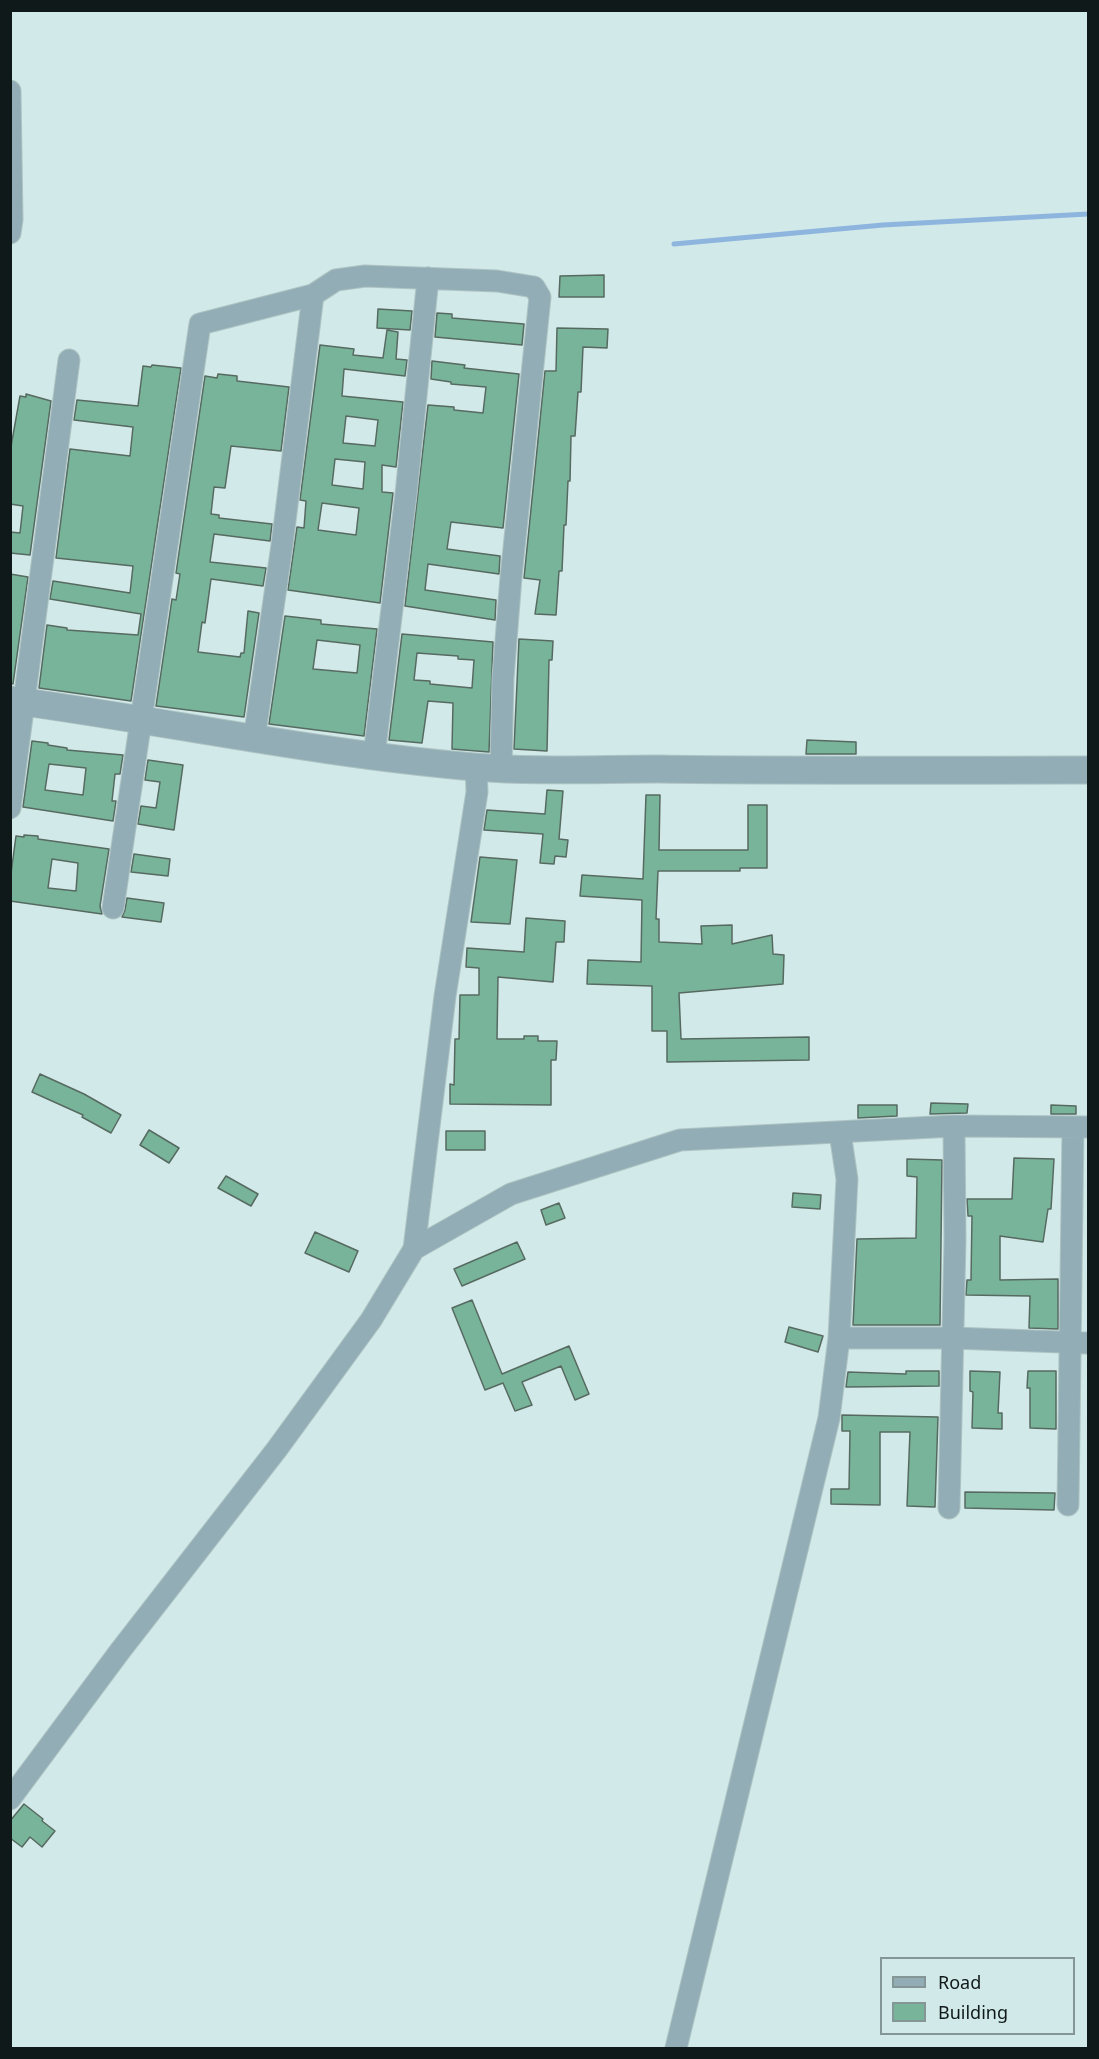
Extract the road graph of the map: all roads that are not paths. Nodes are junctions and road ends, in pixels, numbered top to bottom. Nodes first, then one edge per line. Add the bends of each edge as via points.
1 (10, 91) edge
2 (10, 233) edge
3 (428, 278) junction
4 (313, 294) junction
5 (69, 360) dead end
6 (17, 701) edge
7 (140, 719) junction
8 (254, 740) junction
9 (374, 756) junction
10 (488, 767) junction
11 (1089, 770) edge
12 (10, 808) edge
13 (113, 908) dead end
14 (954, 1126) junction
15 (1081, 1127) edge
16 (840, 1133) junction
17 (414, 1249) junction
18 (839, 1338) junction
19 (953, 1338) junction
20 (1080, 1343) edge
21 (1068, 1505) dead end
22 (949, 1508) dead end
23 (10, 1799) edge
24 (676, 2049) edge

1 - 2 street
3 - 4 street via 365,276 336,280
3 - 9 street
3 - 10 street via 534,287 540,297 503,678
4 - 7 street via 200,324
4 - 8 street
5 - 6 street
6 - 7 street
6 - 12 street
7 - 8 street
7 - 13 street
8 - 9 street
9 - 10 street
10 - 11 street
10 - 17 street via 477,792 445,996
14 - 15 street
14 - 16 street
14 - 19 street
15 - 20 street
16 - 17 street via 680,1140 511,1194
16 - 18 street via 847,1179
17 - 23 street via 365,1329 277,1449
18 - 19 street
18 - 24 street via 829,1418
19 - 20 street
19 - 22 street
20 - 21 street

